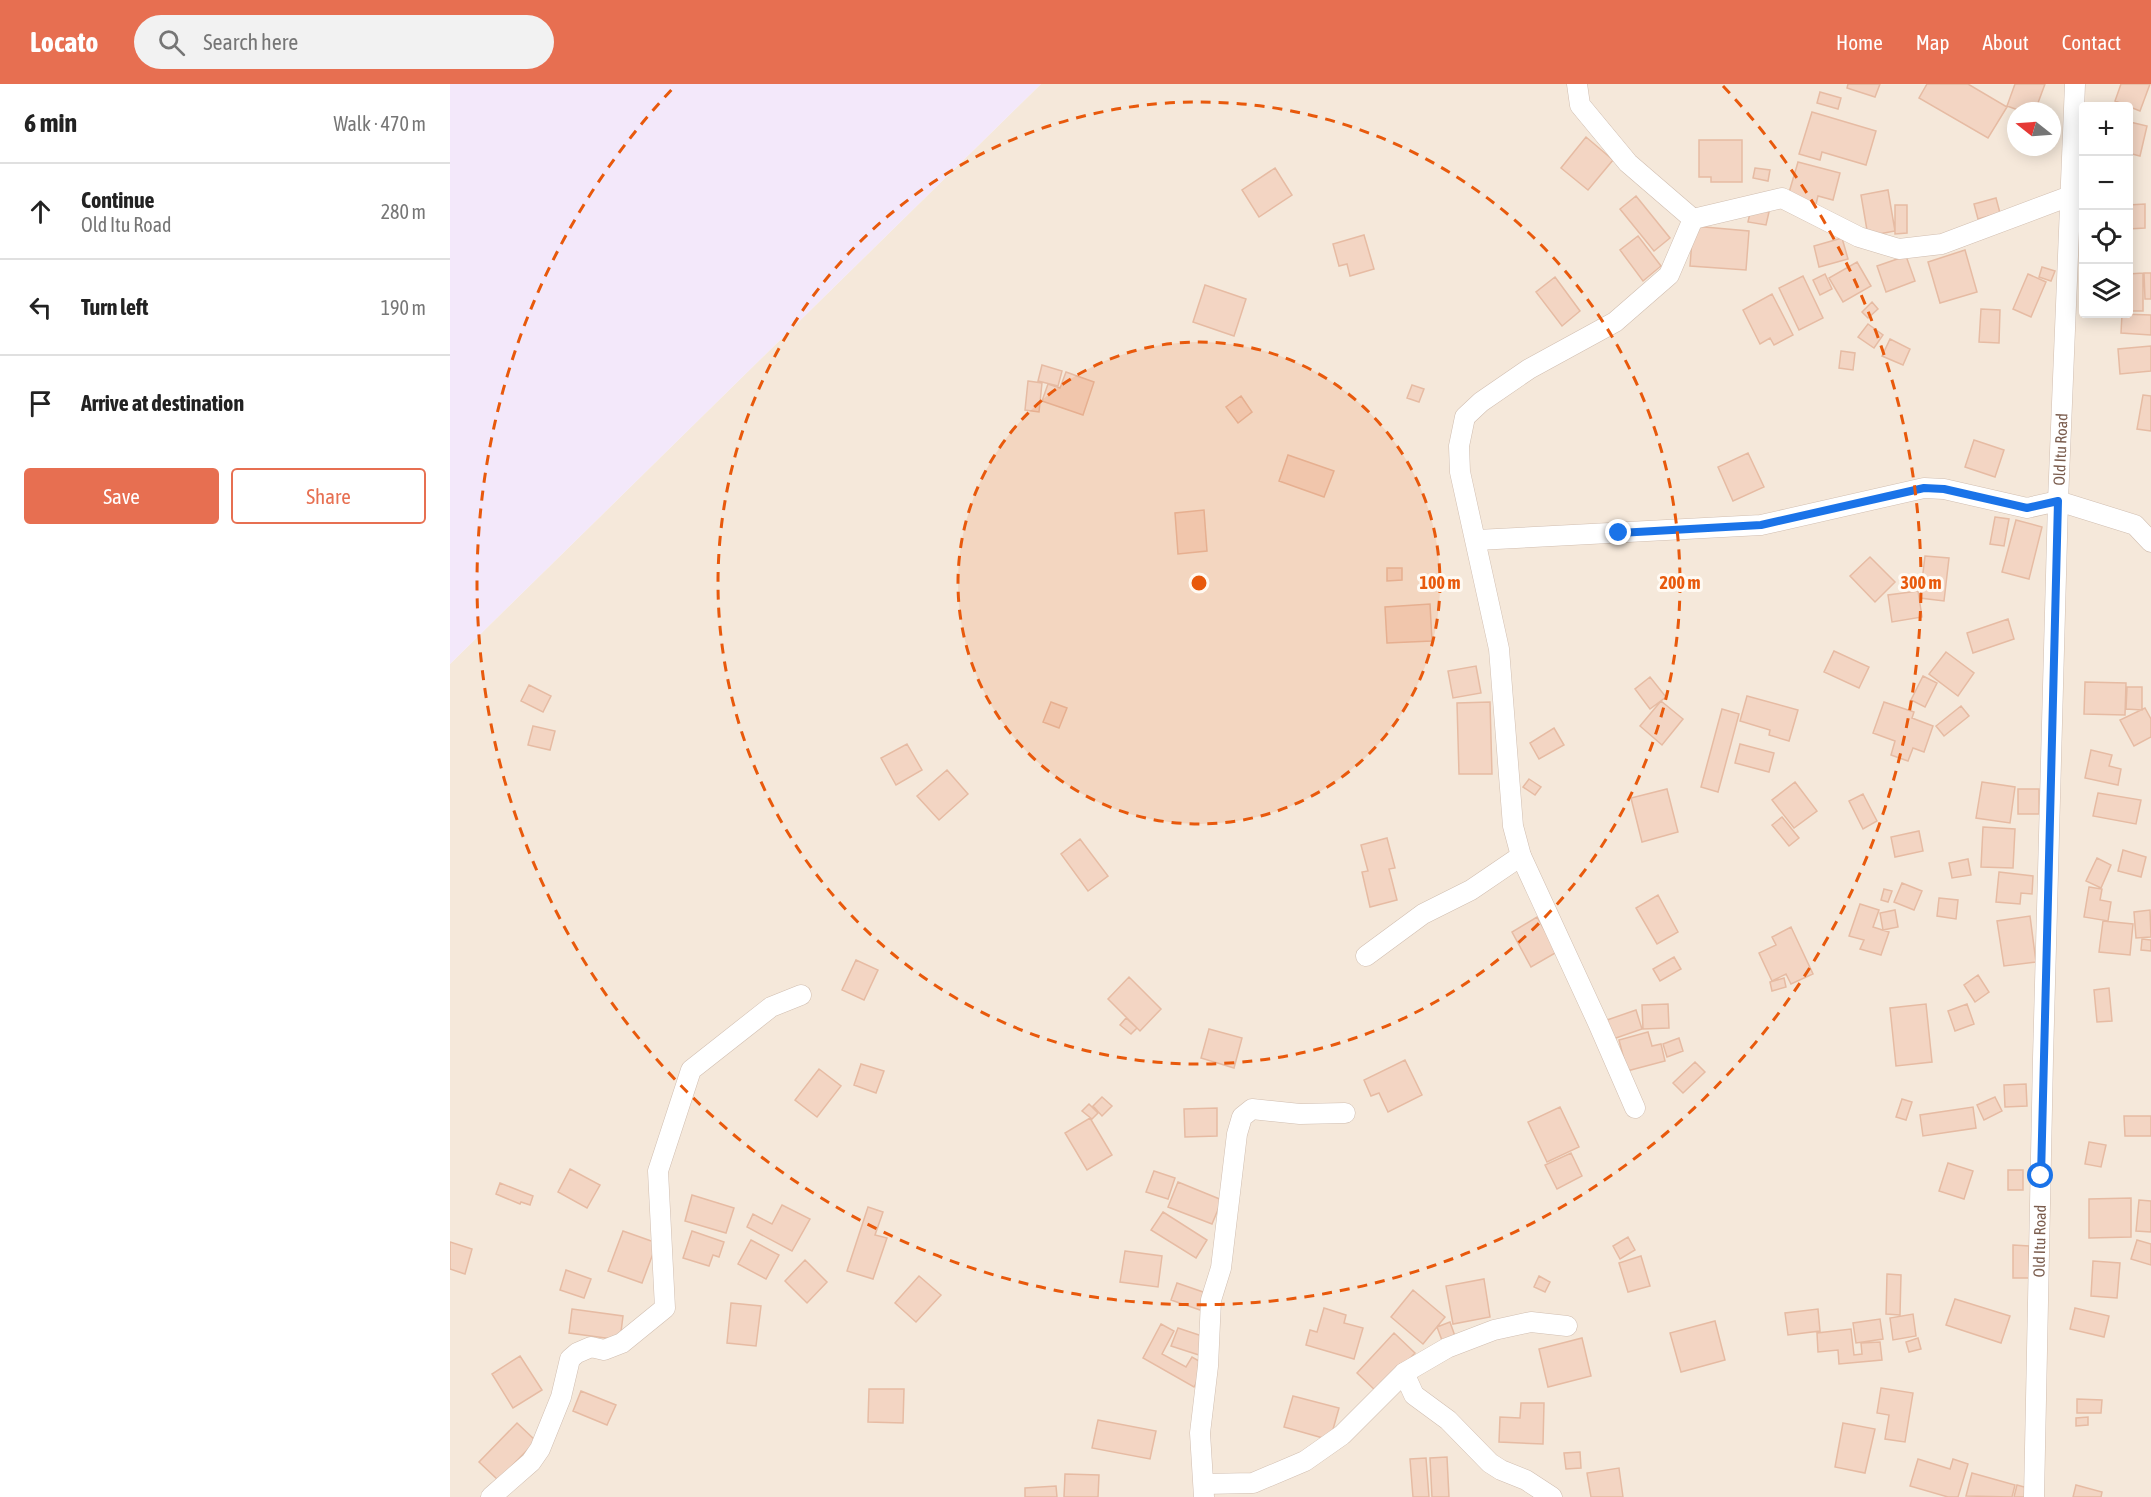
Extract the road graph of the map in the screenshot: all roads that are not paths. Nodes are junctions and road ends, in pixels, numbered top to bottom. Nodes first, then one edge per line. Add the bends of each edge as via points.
1 (1577, 84) edge
2 (2075, 84) edge
3 (2070, 196) junction
4 (1692, 219) junction
5 (2058, 501) junction
6 (1477, 540) junction
7 (2151, 542) edge
8 (1521, 856) junction
9 (1366, 957) dead end
10 (801, 995) dead end
11 (1635, 1108) dead end
12 (1345, 1113) dead end
13 (1567, 1326) dead end
14 (1404, 1373) junction
15 (1204, 1491) edge
16 (491, 1497) edge
17 (1552, 1497) edge
18 (2034, 1497) edge

1 - 4 street via 1580,105 1628,163
2 - 3 street, Old Itu Road
3 - 4 street via 1942,244 1899,249 1859,237 1782,198
3 - 5 street, Old Itu Road
4 - 6 street via 1669,274 1615,322 1529,369 1465,417 1459,446 1460,472
5 - 6 street via 2027,508 1924,488 1761,525
5 - 7 street via 2135,525
5 - 18 street, Old Itu Road
6 - 8 street via 1499,649 1513,826
8 - 9 street via 1471,890 1423,914
8 - 11 street
10 - 16 street via 771,1007 691,1070 658,1171 665,1308 622,1343 604,1350 591,1347 570,1359 561,1397 540,1449
12 - 15 street via 1252,1109 1242,1117 1221,1268 1211,1300 1200,1433
13 - 14 street via 1531,1322 1494,1330 1447,1348
14 - 15 street via 1342,1436 1305,1461 1252,1483
14 - 17 street via 1414,1395 1448,1420 1491,1463

